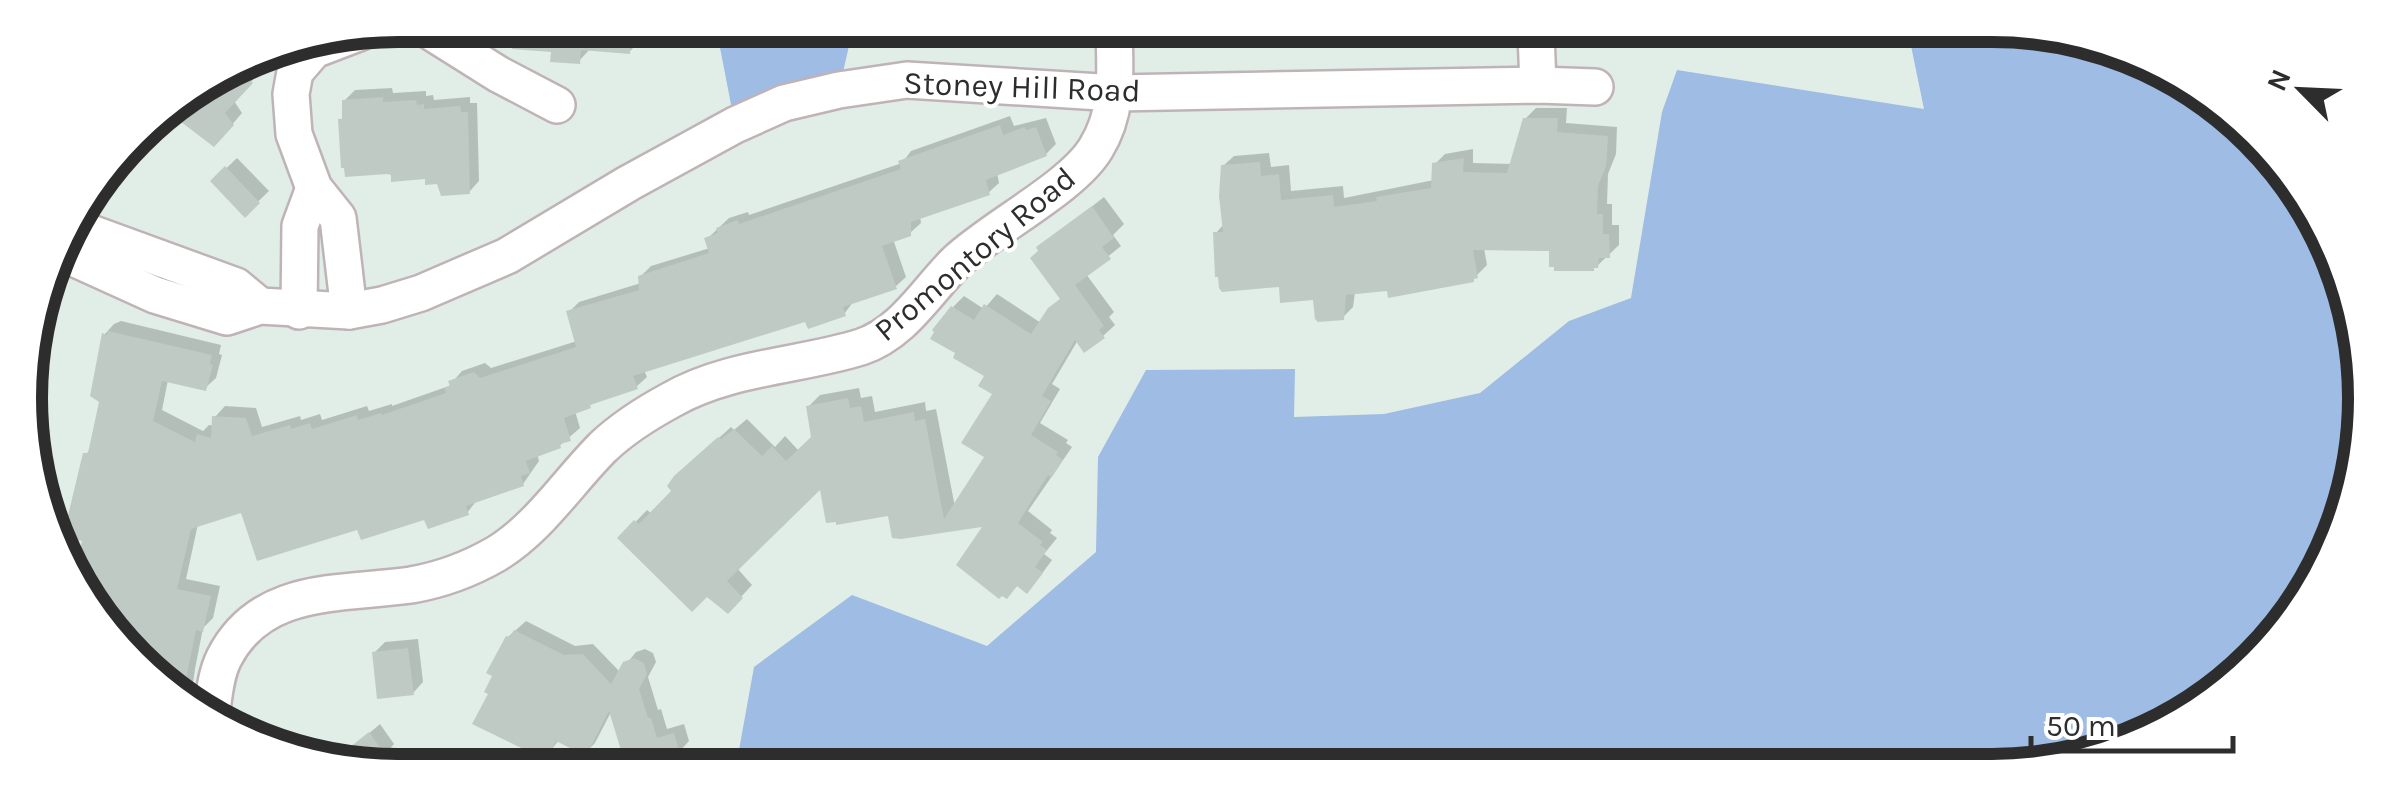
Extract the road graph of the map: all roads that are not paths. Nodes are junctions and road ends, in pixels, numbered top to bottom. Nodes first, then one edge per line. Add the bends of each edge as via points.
1 (447, 42) edge
2 (1114, 42) edge
3 (1536, 42) edge
4 (311, 54) edge
5 (1538, 85) junction
6 (1595, 87) dead end
7 (1116, 93) junction
8 (556, 105) dead end
9 (314, 188) junction
10 (83, 233) edge
11 (73, 256) edge
12 (161, 279) junction
13 (299, 311) junction
14 (349, 311) junction
15 (214, 702) edge

1 - 8 street
2 - 7 street, Promontory Road
3 - 5 street
4 - 9 street via 296,72 291,94 294,134
5 - 6 street, Stoney Hill Road
5 - 7 street, Stoney Hill Road
7 - 14 street, Stoney Hill Road via 907,80 795,100 692,148 506,256 421,293
7 - 15 street, Promontory Road via 1105,132 1086,163 984,238 880,337 674,398 624,428 526,530 475,564 415,584 306,598 263,612 223,660
9 - 13 street via 300,226
9 - 14 street via 338,218
10 - 12 street, Stoney Hill Road
11 - 12 street, Stoney Hill Road
12 - 13 street, Stoney Hill Road via 227,317 260,306
13 - 14 street, Stoney Hill Road

